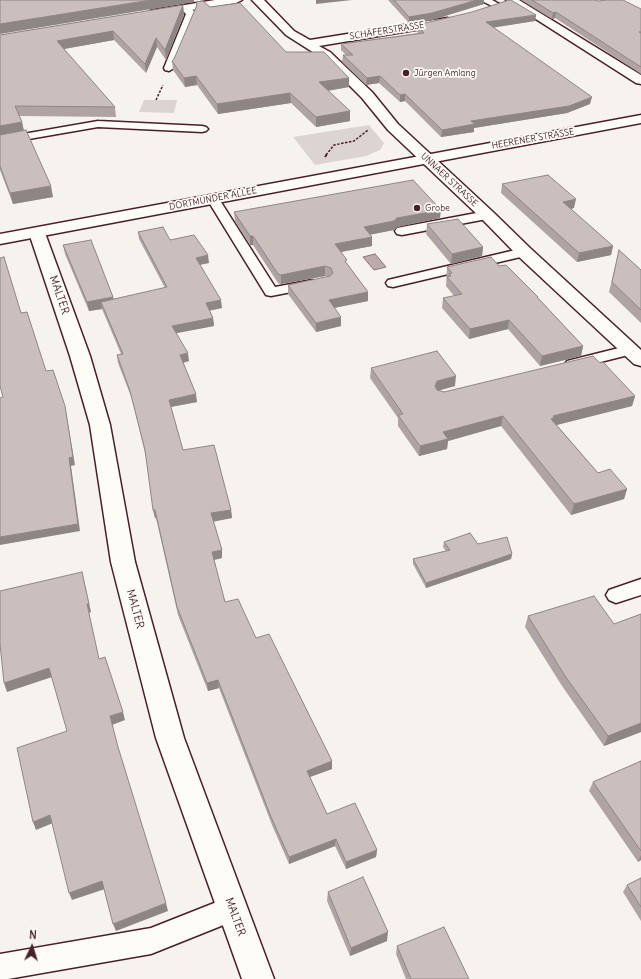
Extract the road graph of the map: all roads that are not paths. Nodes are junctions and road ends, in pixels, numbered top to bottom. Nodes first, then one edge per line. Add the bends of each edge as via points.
1 (236, 0) edge
2 (258, 0) edge
3 (512, 0) edge
4 (482, 5) edge
5 (185, 8) junction
6 (141, 15) edge
7 (460, 17) edge
8 (308, 44) junction
9 (169, 68) dead end
10 (641, 80) edge
11 (641, 119) edge
12 (202, 129) dead end
13 (0, 141) edge
14 (426, 158) junction
15 (213, 200) junction
16 (486, 215) junction
17 (402, 231) edge
18 (36, 233) junction
19 (0, 239) edge
20 (524, 252) junction
21 (325, 281) edge
22 (393, 282) dead end
23 (636, 355) edge
24 (556, 368) edge
25 (641, 587) edge
26 (616, 595) dead end
27 (232, 909) junction
28 (0, 967) edge
29 (258, 979) edge

1 - 5 street
2 - 8 street, UNNAER STRASSE via 290,33
3 - 4 street via 496,5
3 - 10 street
5 - 6 street
5 - 9 lane via 191,13
7 - 8 street, SCHÄFERSTRASSE via 433,24
8 - 14 street, UNNAER STRASSE via 326,55
11 - 14 street, HEERENER STRASSE
12 - 13 lane via 98,124
14 - 15 street, DORTMUNDER ALLEE
14 - 16 street, UNNAER STRASSE
15 - 18 street, DORTMUNDER ALLEE
15 - 21 lane via 271,292
16 - 17 lane
16 - 20 street, UNNAER STRASSE
18 - 19 street, DORTMUNDER ALLEE
18 - 27 street, MALTER via 80,356 100,425 123,562 170,738
20 - 22 lane
20 - 23 street, UNNAER STRASSE
23 - 24 lane
25 - 26 lane
27 - 28 lane via 151,941
27 - 29 street, MALTER

